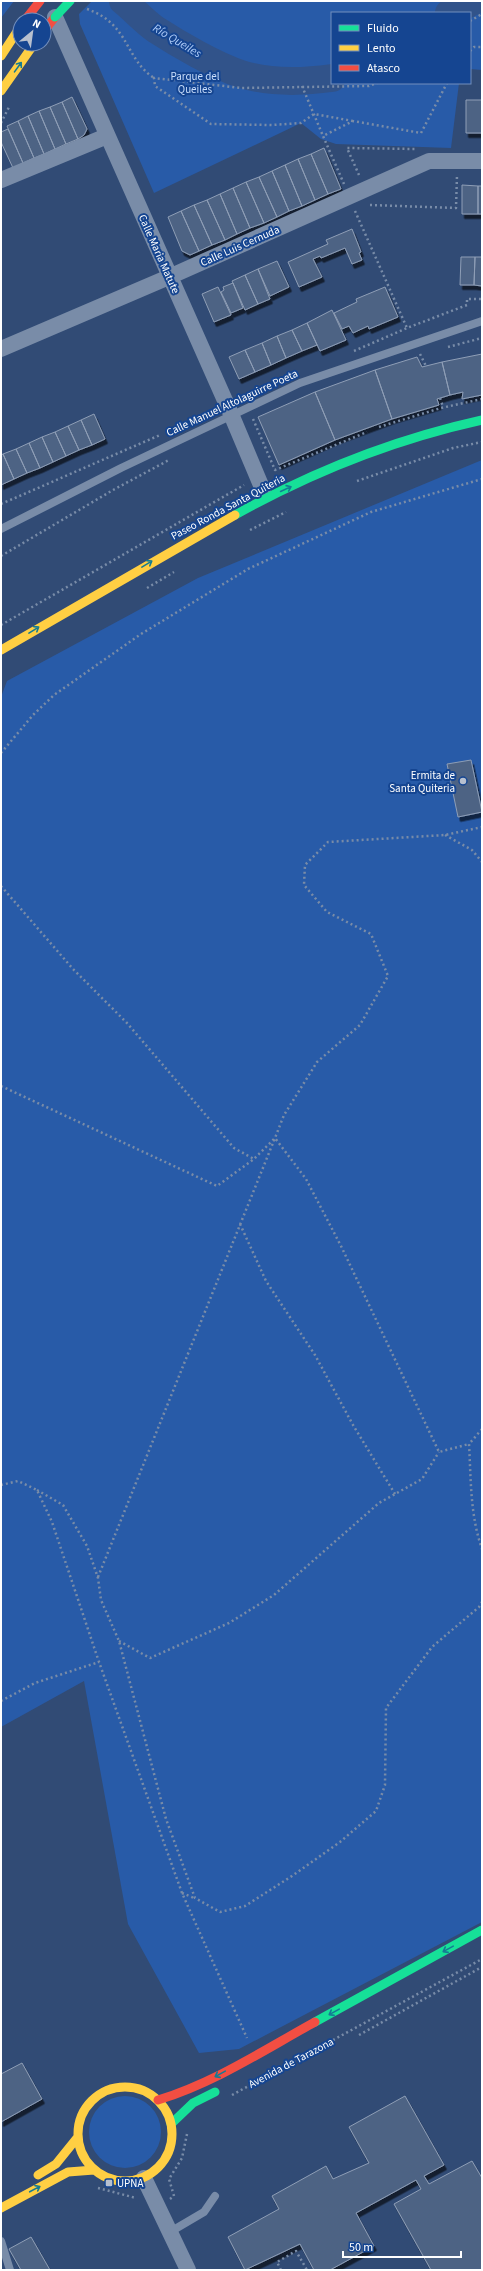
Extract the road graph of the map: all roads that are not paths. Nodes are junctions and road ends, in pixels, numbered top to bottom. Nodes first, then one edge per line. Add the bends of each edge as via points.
1 (40, 1) edge
2 (70, 1) edge
3 (30, 12) edge
4 (55, 17) junction
5 (52, 21) edge
6 (12, 39) edge
7 (28, 52) edge
8 (1, 56) edge
9 (1, 90) edge
10 (107, 136) junction
11 (482, 161) edge
12 (1, 180) edge
13 (170, 277) junction
14 (482, 321) edge
15 (1, 349) edge
16 (482, 413) edge
17 (231, 414) junction
18 (482, 420) edge
19 (263, 490) junction
20 (1, 530) edge
21 (1, 640) edge
22 (1, 650) edge
23 (482, 1930) edge
24 (222, 2087) dead end
25 (158, 2100) junction
26 (171, 2124) junction
27 (77, 2138) junction
28 (94, 2170) junction
29 (32, 2178) dead end
30 (144, 2178) junction
31 (215, 2196) dead end
32 (1, 2208) edge
33 (170, 2232) junction
34 (1, 2242) edge
35 (10, 2270) edge
36 (188, 2270) edge

1 - 3 street
2 - 4 street, bridge
4 - 5 street
4 - 10 street, Calle Maria Matute
6 - 8 street
9 -> 7 street
10 - 12 street
10 - 13 street, Calle Maria Matute
11 - 13 street, Calle Luis Cernuda via 429,161
13 - 15 street, Calle Luis Cernuda
13 - 17 street, Calle Maria Matute
14 - 17 lane, Calle Manuel Altolaguirre Poeta via 300,383
16 - 19 street, Paseo Ronda Santa Quiteria via 406,433 341,456
17 - 19 street, Calle Maria Matute
17 - 20 lane, Calle Manuel Altolaguirre Poeta
22 -> 18 street, Paseo Ronda Santa Quiteria via 258,502 378,449 442,429
19 - 21 street, Paseo Ronda Santa Quiteria
23 -> 25 street via 210,2080 185,2092
24 - 26 street via 193,2103
25 - 26 street
25 - 27 street via 144,2091 129,2087 112,2088 98,2095 86,2107 79,2122
26 - 30 street via 172,2140 167,2156 158,2169
27 - 28 street via 82,2156
27 - 29 street via 56,2164
28 - 30 street via 109,2179 127,2182
32 -> 28 street via 68,2172
30 - 33 street
31 - 33 lane via 204,2212
33 - 36 street
34 - 35 lane

